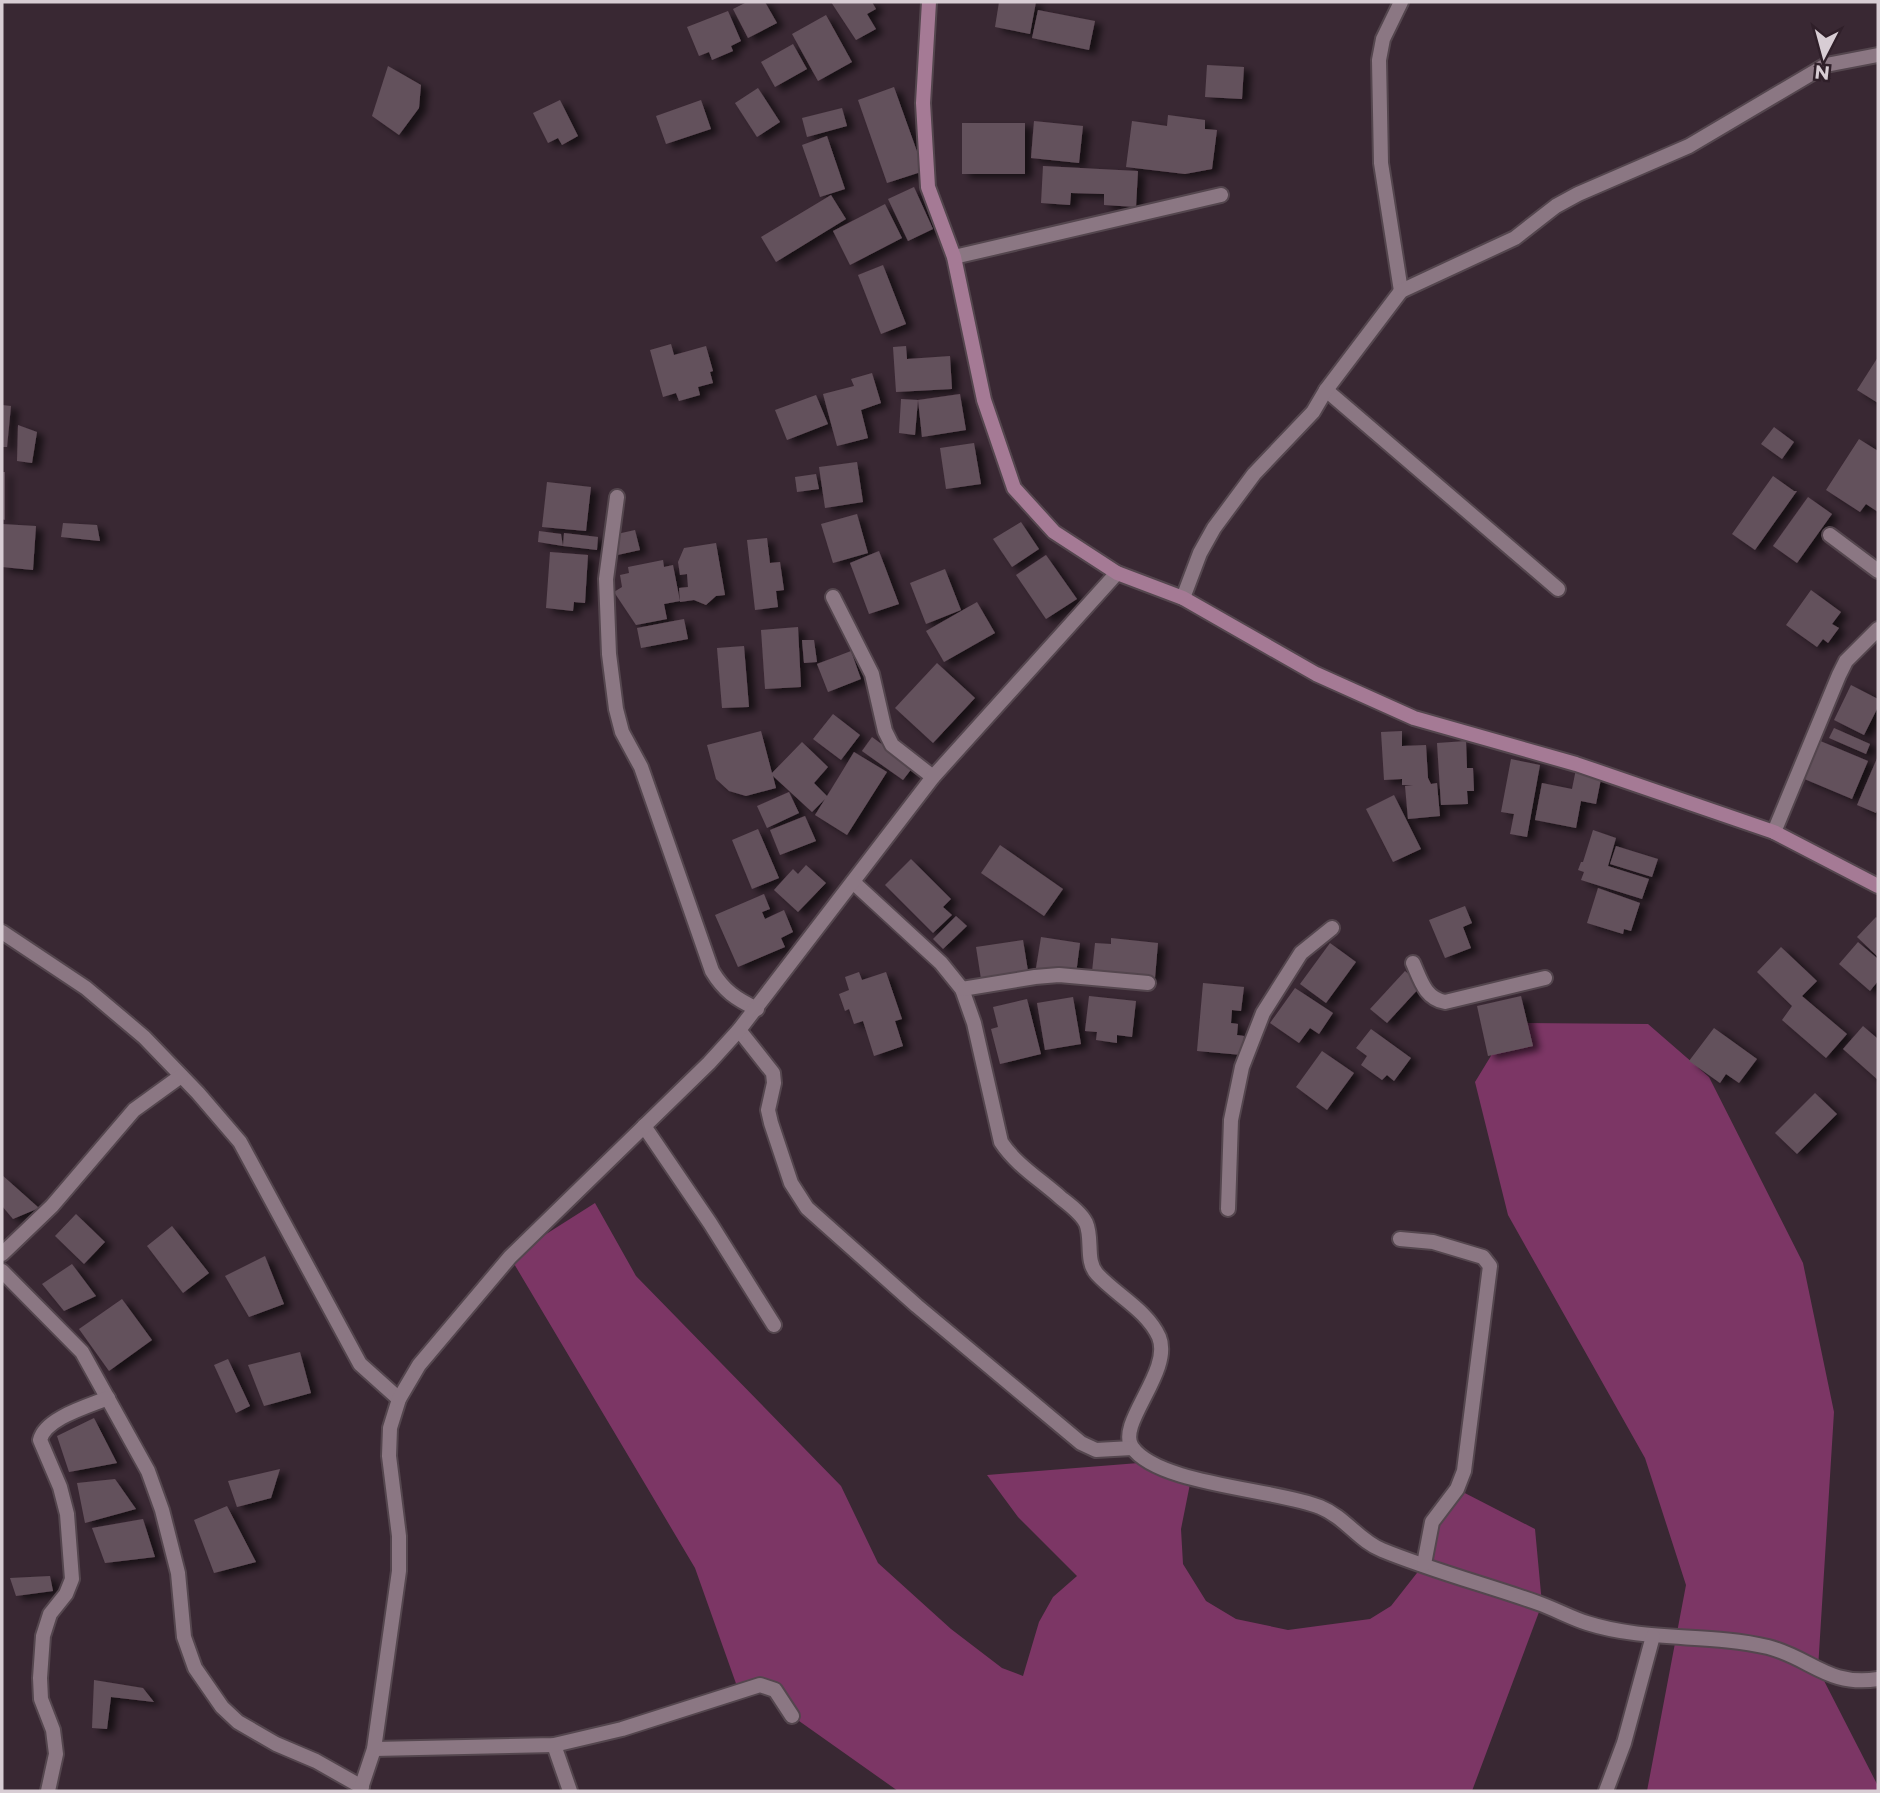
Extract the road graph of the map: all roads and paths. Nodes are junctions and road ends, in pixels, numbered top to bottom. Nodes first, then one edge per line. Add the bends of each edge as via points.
1 (929, 2) edge
2 (1401, 2) edge
3 (1878, 55) edge
4 (1221, 195) dead end
5 (954, 257) junction
6 (1401, 290) junction
7 (1326, 390) junction
8 (617, 497) dead end
9 (1830, 535) dead end
10 (1878, 571) edge
11 (1117, 573) junction
12 (1558, 589) dead end
13 (833, 597) dead end
14 (1183, 598) junction
15 (1878, 629) edge
16 (933, 777) junction
17 (1774, 832) junction
18 (853, 882) junction
19 (1878, 886) edge
20 (1332, 928) dead end
21 (2, 932) edge
22 (1413, 963) dead end
23 (1545, 978) dead end
24 (1148, 983) dead end
25 (962, 989) junction
26 (757, 1009) junction
27 (739, 1030) junction
28 (181, 1076) junction
29 (644, 1126) junction
30 (1228, 1209) dead end
31 (1400, 1239) dead end
32 (2, 1254) edge
33 (2, 1271) edge
34 (774, 1325) dead end
35 (108, 1398) junction
36 (399, 1399) junction
37 (1132, 1448) junction
38 (1424, 1564) junction
39 (1653, 1636) junction
40 (1878, 1679) edge
41 (792, 1716) dead end
42 (554, 1745) junction
43 (374, 1749) junction
44 (361, 1789) edge
45 (48, 1791) edge
46 (570, 1791) edge
47 (1606, 1791) edge

1 - 5 street via 923,103 928,187
2 - 6 street via 1383,39 1379,60 1381,163
3 - 6 street via 1826,65 1689,146 1556,206 1515,239
4 - 5 street
5 - 11 street via 984,400 1014,488 1054,531
6 - 7 street
7 - 12 street
7 - 14 street via 1313,412 1254,474 1214,527
8 - 26 street via 606,579 609,654 622,733 641,767 712,971 732,997
9 - 10 street
11 - 14 street
11 - 16 street
13 - 16 street via 872,674 892,745
14 - 17 street via 1316,674 1413,718 1576,764
15 - 17 street via 1846,661
16 - 18 street
17 - 19 street
18 - 25 street
18 - 26 street
20 - 30 street via 1301,953 1263,1013 1242,1067 1231,1120
21 - 28 street via 86,988
22 - 23 street via 1427,994 1445,1002
24 - 25 street via 1059,975
25 - 37 street via 1001,1142 1009,1155 1076,1210 1086,1224 1093,1270 1141,1314 1159,1338 1158,1366 1131,1425
26 - 27 street
27 - 29 street
27 - 37 street via 773,1073 768,1110 771,1123 791,1183 807,1208 1081,1443 1096,1450
28 - 32 street via 134,1110 52,1206
28 - 36 street via 240,1142 360,1364
29 - 34 street
29 - 36 street via 510,1257 419,1365
31 - 38 street via 1433,1242 1470,1253 1483,1257 1490,1266 1464,1471 1457,1489 1432,1522
33 - 35 street via 82,1352
35 - 44 street via 148,1471 162,1510 178,1573 184,1637 195,1668 238,1722 316,1760
35 - 45 street via 50,1423 40,1440 67,1514 72,1580 50,1614 43,1636 41,1699 56,1754
36 - 43 street via 390,1428 389,1456 399,1571
37 - 38 street via 1151,1462 1191,1479 1321,1507 1379,1549
38 - 39 street via 1588,1624
39 - 40 street via 1746,1643 1772,1648 1842,1679
39 - 47 street via 1624,1744
41 - 42 street via 775,1690 760,1685 622,1729
42 - 43 street
42 - 46 street
43 - 44 street

